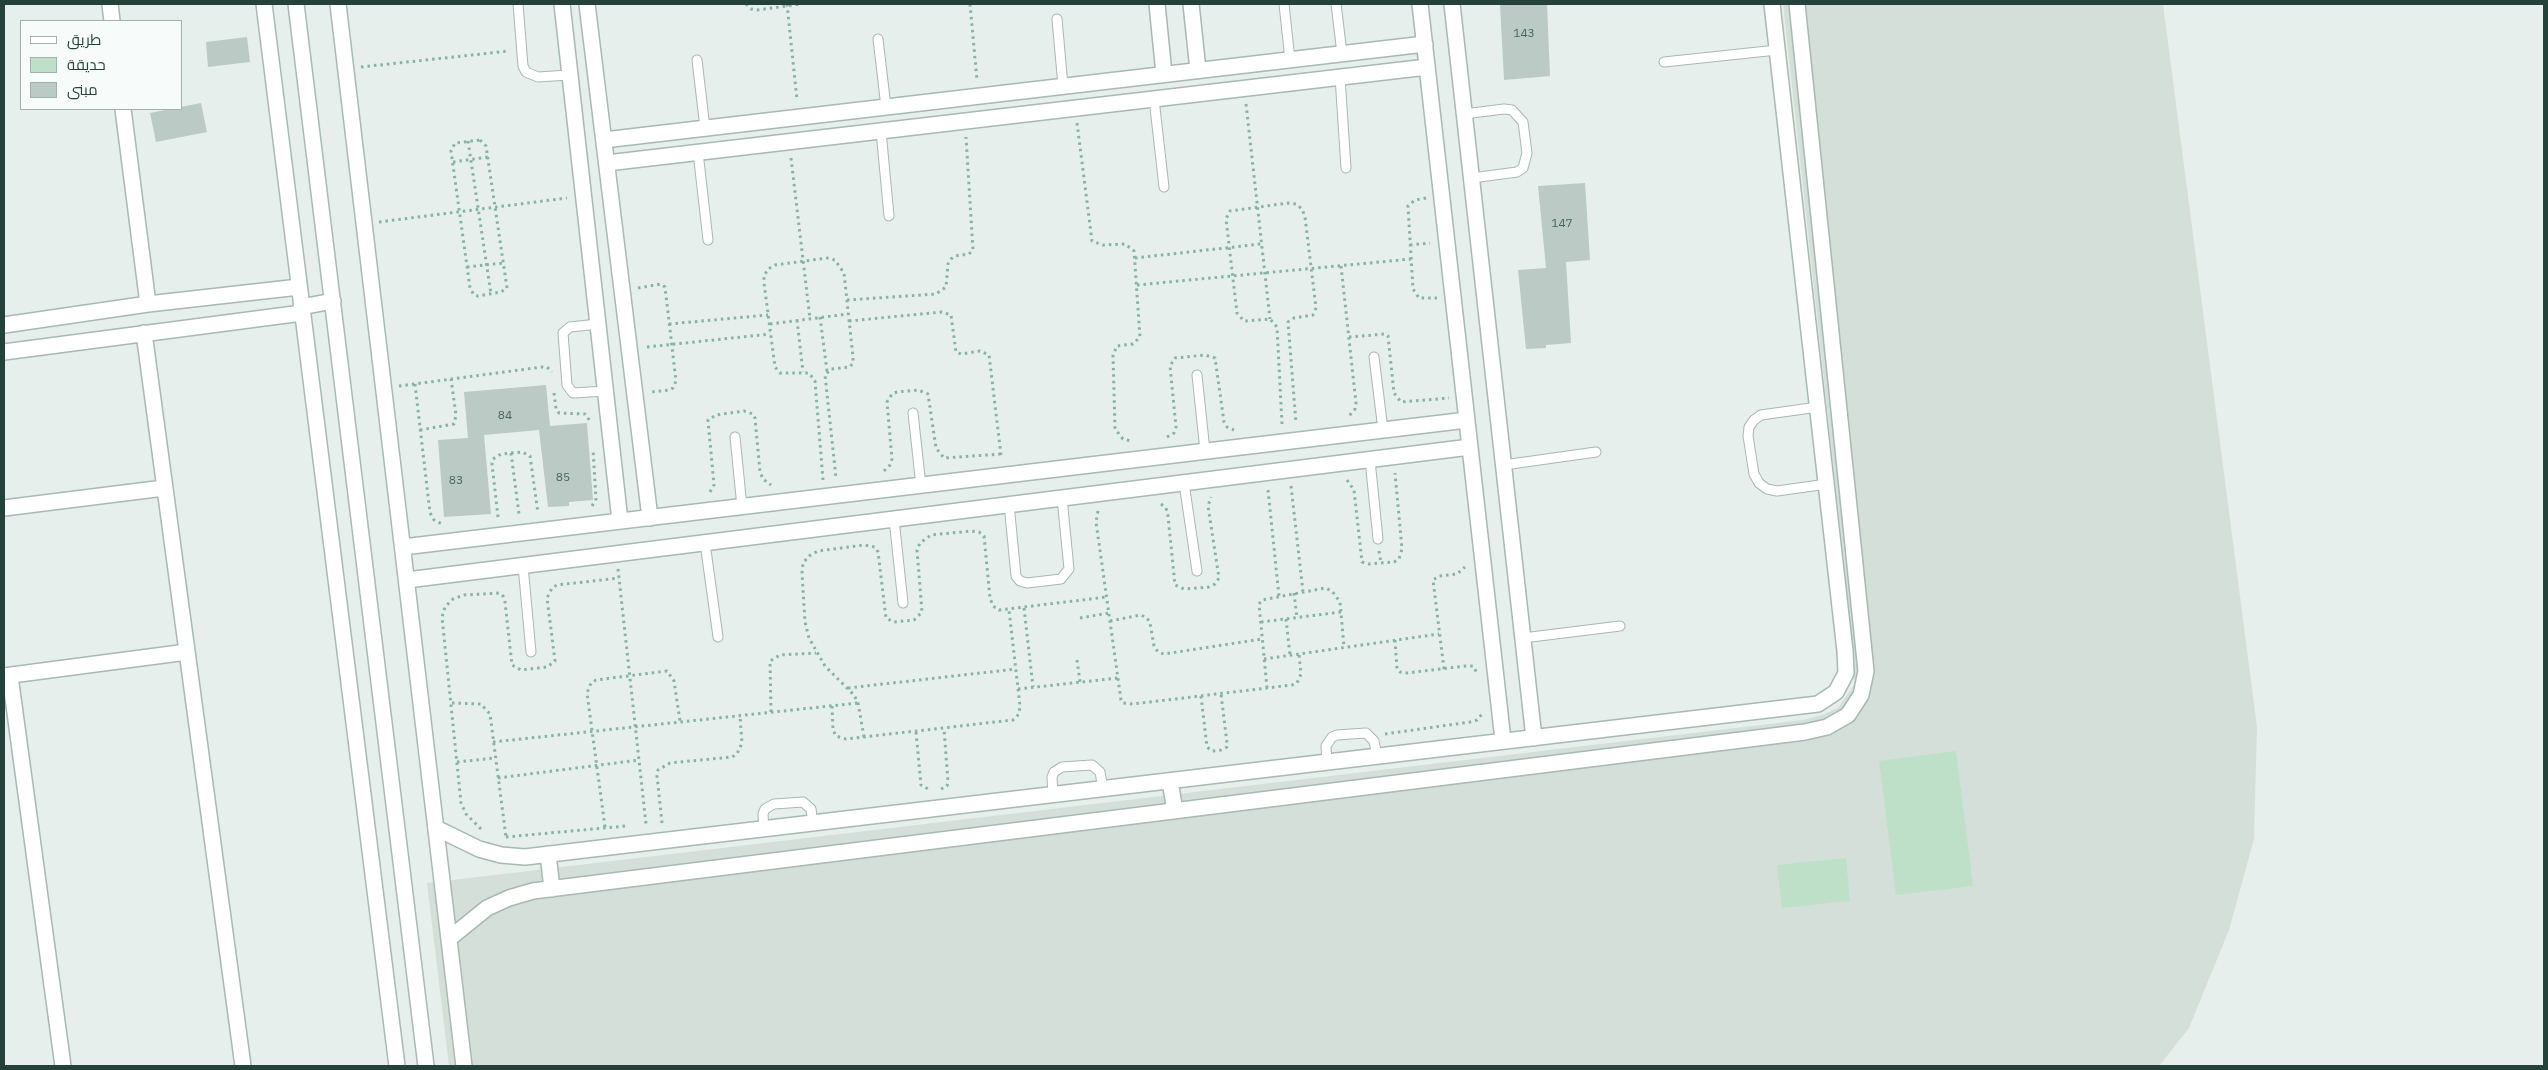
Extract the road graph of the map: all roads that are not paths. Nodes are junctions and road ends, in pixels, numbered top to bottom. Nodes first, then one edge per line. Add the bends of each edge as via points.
1 (110, 4) edge
2 (264, 4) edge
3 (296, 4) edge
4 (338, 4) edge
5 (518, 4) edge
6 (562, 4) edge
7 (587, 4) edge
8 (1157, 4) edge
9 (1191, 4) edge
10 (1284, 4) edge
11 (1336, 4) edge
12 (1420, 4) edge
13 (1452, 4) edge
14 (1772, 4) edge
15 (1797, 4) edge
16 (1057, 18) dead end
17 (112, 20) edge
18 (878, 40) dead end
19 (1425, 44) junction
20 (1777, 50) junction
21 (1342, 53) junction
22 (697, 60) dead end
23 (1290, 60) junction
24 (1664, 62) dead end
25 (1427, 67) junction
26 (1198, 70) junction
27 (1164, 74) junction
28 (569, 75) junction
29 (1340, 77) junction
30 (1063, 86) junction
31 (1154, 99) junction
32 (886, 106) junction
33 (123, 110) edge
34 (1464, 114) junction
35 (705, 128) junction
36 (881, 131) junction
37 (604, 140) junction
38 (698, 152) junction
39 (607, 163) junction
40 (1346, 168) dead end
41 (1472, 178) junction
42 (1164, 187) dead end
43 (889, 216) dead end
44 (708, 240) dead end
45 (1824, 265) junction
46 (1802, 268) junction
47 (299, 287) junction
48 (333, 301) junction
49 (148, 304) junction
50 (302, 310) junction
51 (598, 324) junction
52 (4, 325) edge
53 (144, 333) junction
54 (4, 352) edge
55 (1374, 357) dead end
56 (1197, 375) dead end
57 (606, 391) junction
58 (1818, 407) junction
59 (913, 414) dead end
60 (1467, 420) junction
61 (1383, 430) junction
62 (735, 437) dead end
63 (1470, 447) junction
64 (1205, 451) junction
65 (1596, 452) dead end
66 (1370, 460) junction
67 (1504, 465) junction
68 (1184, 483) junction
69 (1827, 484) junction
70 (921, 486) junction
71 (164, 488) junction
72 (1062, 498) junction
73 (1009, 504) junction
74 (742, 507) junction
75 (4, 508) edge
76 (650, 518) junction
77 (894, 519) junction
78 (620, 522) junction
79 (1378, 539) dead end
80 (705, 543) junction
81 (403, 547) junction
82 (523, 566) junction
83 (1197, 571) dead end
84 (407, 580) junction
85 (903, 603) dead end
86 (1620, 626) dead end
87 (718, 637) dead end
88 (1523, 638) junction
89 (187, 652) junction
90 (531, 652) dead end
91 (7, 676) edge
92 (1534, 738) junction
93 (1503, 740) junction
94 (1377, 756) junction
95 (1328, 762) junction
96 (1170, 781) junction
97 (1103, 789) junction
98 (1053, 795) junction
99 (1175, 811) junction
100 (813, 824) junction
101 (436, 828) junction
102 (764, 830) junction
103 (548, 854) junction
104 (552, 889) junction
105 (450, 938) junction
106 (63, 1066) edge
107 (243, 1066) edge
108 (397, 1066) edge
109 (426, 1066) edge
110 (464, 1066) edge

1 - 17 street
2 - 47 street
3 - 48 street
4 - 81 street
5 - 28 lane via 526,72 531,76
6 - 28 street
7 - 37 street
8 - 27 street
9 - 26 street
10 - 23 lane
11 - 21 lane
12 - 19 street
13 - 34 street
14 - 20 street
15 - 45 street
16 - 30 lane
18 - 32 lane
19 - 21 street
19 - 25 street
20 - 24 lane
20 - 46 street
21 - 23 street
22 - 35 lane
23 - 26 street
25 - 29 street
25 - 60 street
26 - 27 street
27 - 30 street
28 - 51 street
29 - 31 street
29 - 40 lane
30 - 32 street
31 - 36 street
31 - 42 lane
32 - 35 street
33 - 49 street
34 - 41 street
34 - 41 lane via 1512,110 1523,122 1527,153 1523,168 1517,172
35 - 37 street
36 - 38 street
36 - 43 lane
37 - 39 street
38 - 39 street
38 - 44 lane
39 - 76 street
41 - 67 street
45 - 46 street
45 - 99 street via 1866,671 1861,695 1848,715 1827,727 1805,732
46 - 58 street
47 - 49 street
47 - 50 street
48 - 50 street
48 - 109 street
49 - 52 street
50 - 53 street
50 - 108 street
51 - 57 street
51 - 57 lane via 570,327 564,333 567,385 573,393
53 - 54 street
53 - 71 street
55 - 61 lane
56 - 64 lane
57 - 78 street
58 - 69 street
58 - 69 lane via 1761,416 1749,427 1748,436 1754,474 1767,489 1776,491
59 - 70 lane
60 - 61 street
60 - 63 street
61 - 64 street
62 - 74 lane
63 - 66 street
63 - 93 street
64 - 70 street
65 - 67 lane
66 - 68 street
66 - 79 lane
67 - 88 street
68 - 72 street
68 - 83 lane
69 - 92 street via 1846,651 1846,673 1836,692 1818,704 1798,708
70 - 74 street
71 - 75 street
71 - 89 street
72 - 73 street
72 - 73 lane via 1069,569 1061,579 1035,582 1020,581 1016,576
73 - 77 street
74 - 76 street
76 - 78 street
77 - 80 street
77 - 85 lane
78 - 81 street
80 - 82 street
80 - 87 lane
81 - 84 street
82 - 84 street
82 - 90 lane
84 - 101 street
86 - 88 lane
88 - 92 street
89 - 91 street
89 - 107 street
91 - 106 street
92 - 93 street
93 - 94 street
94 - 95 street
94 - 95 lane via 1371,736 1360,733 1332,737 1326,746
95 - 96 street
96 - 97 street
96 - 99 street
97 - 98 street
97 - 98 lane via 1097,767 1086,764 1062,766 1052,777
98 - 100 street
99 - 104 street
100 - 102 street
100 - 102 lane via 811,809 803,802 774,804 765,810
101 - 103 street via 472,846 501,855 525,857
101 - 105 street
102 - 103 street
103 - 104 street
104 - 105 street via 509,898 487,908
105 - 110 street

